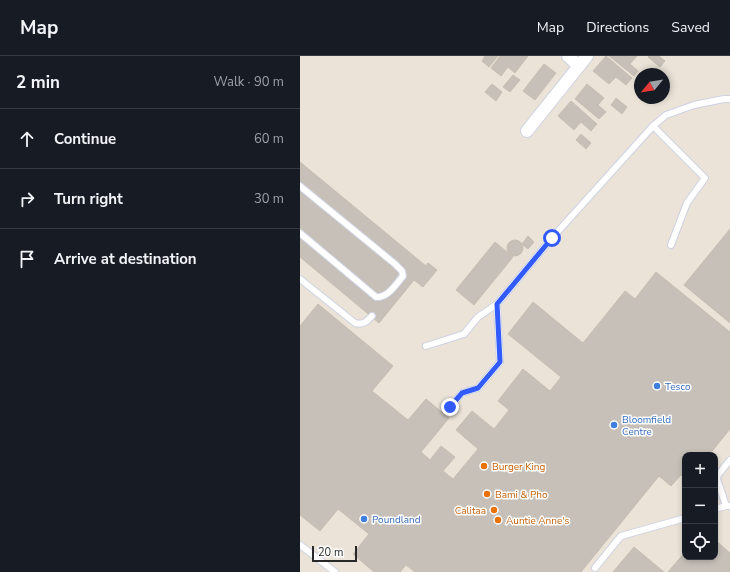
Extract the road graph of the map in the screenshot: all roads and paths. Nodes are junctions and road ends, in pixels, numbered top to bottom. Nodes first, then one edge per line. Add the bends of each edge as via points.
1 (568, 56) edge
2 (587, 56) edge
3 (579, 66) junction
4 (730, 99) edge
5 (653, 126) junction
6 (527, 131) dead end
7 (300, 186) edge
8 (300, 233) edge
9 (671, 245) dead end
10 (300, 279) edge
11 (497, 304) junction
12 (372, 316) dead end
13 (426, 346) dead end
14 (450, 407) dead end
15 (730, 460) edge
16 (728, 506) edge
17 (718, 508) edge
18 (682, 519) edge
19 (300, 545) edge
20 (595, 568) dead end
21 (331, 571) edge

1 - 3 street
2 - 3 street
3 - 6 street
4 - 5 lane via 694,105 666,116
5 - 9 lane via 705,178 687,203
5 - 11 lane via 552,238
7 - 8 lane via 395,264 403,276 387,294 376,297
10 - 12 lane via 355,323 365,323
11 - 13 lane via 478,317 464,334
11 - 14 lane via 500,362 478,388 462,393
15 - 16 lane via 718,475
16 - 17 lane
18 - 20 lane via 621,536
19 - 21 lane

